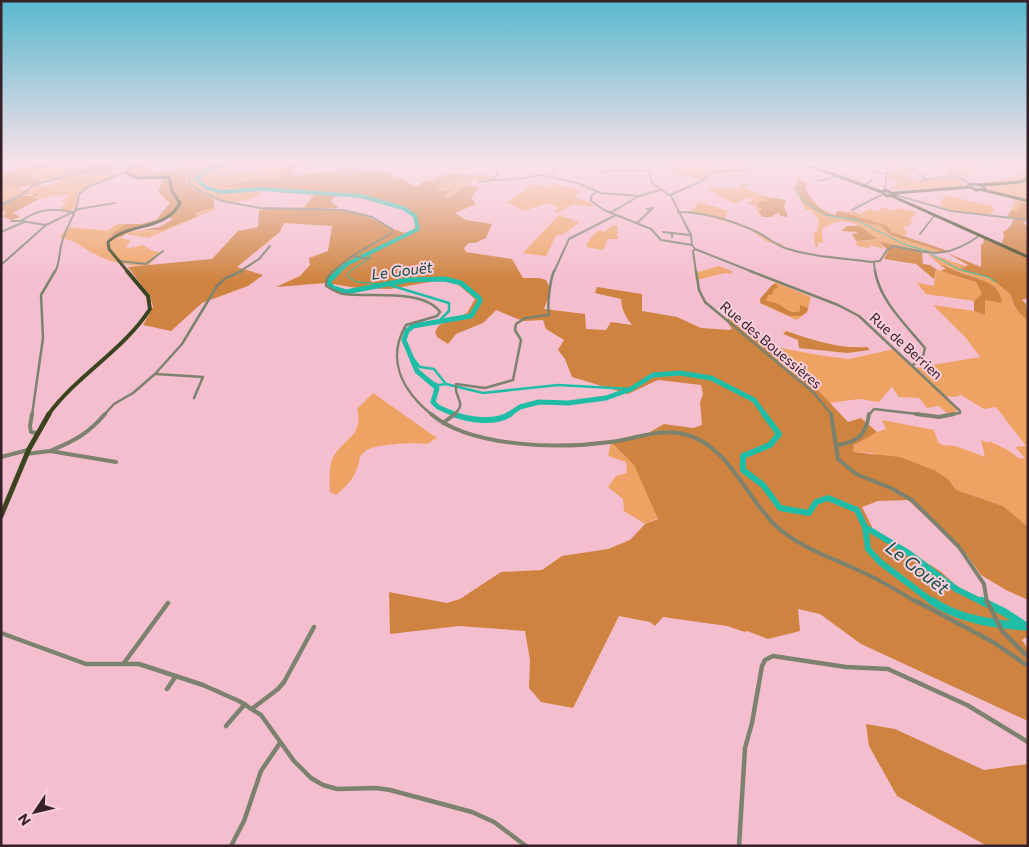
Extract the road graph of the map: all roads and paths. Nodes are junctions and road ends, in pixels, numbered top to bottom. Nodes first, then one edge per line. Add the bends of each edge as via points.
1 (79, 203) edge
2 (114, 203) dead end
3 (180, 203) edge
4 (237, 203) edge
5 (594, 203) edge
6 (629, 203) edge
7 (674, 203) edge
8 (865, 203) edge
9 (908, 203) edge
10 (921, 203) edge
11 (651, 210) dead end
12 (852, 210) dead end
13 (73, 212) junction
14 (678, 212) junction
15 (611, 213) junction
16 (616, 215) junction
17 (934, 216) junction
18 (612, 218) junction
19 (1028, 220) edge
20 (11, 221) dead end
21 (23, 221) junction
22 (637, 223) junction
23 (46, 225) junction
24 (1, 232) edge
25 (663, 232) dead end
26 (672, 233) junction
27 (920, 234) dead end
28 (691, 235) junction
29 (979, 236) junction
30 (672, 237) dead end
31 (692, 245) junction
32 (270, 246) dead end
33 (695, 249) junction
34 (163, 251) dead end
35 (355, 257) junction
36 (1028, 257) edge
37 (368, 259) dead end
38 (119, 261) junction
39 (874, 262) junction
40 (1, 265) edge
41 (913, 365) junction
42 (155, 374) junction
43 (194, 398) dead end
44 (443, 423) junction
45 (30, 426) junction
46 (40, 426) junction
47 (36, 433) junction
48 (836, 445) junction
49 (50, 451) junction
50 (27, 452) junction
51 (1, 457) edge
52 (116, 462) dead end
53 (7, 501) junction
54 (1, 502) edge
55 (1, 516) edge
56 (168, 603) dead end
57 (314, 627) dead end
58 (1, 633) edge
59 (1028, 657) edge
60 (124, 663) junction
61 (1028, 666) edge
62 (176, 676) junction
63 (167, 689) dead end
64 (245, 704) junction
65 (253, 708) junction
66 (226, 726) dead end
67 (1028, 742) edge
68 (280, 743) junction
69 (231, 846) edge
70 (526, 846) edge
71 (739, 846) edge

1 - 13 street
2 - 13 street
3 - 38 main road via 175,212 164,220 124,230 111,238 108,246
4 - 35 street via 260,208 343,210 372,217 392,229 392,233
5 - 15 street
6 - 15 street
7 - 14 street
8 - 12 street
9 - 17 main road
10 - 19 street via 951,211
11 - 22 street
13 - 21 street via 45,209
13 - 23 street
13 - 45 street via 62,241 56,271 41,295 43,338
14 - 28 street
14 - 39 street via 692,211 723,220 758,232 780,245
15 - 16 street
15 - 18 street
16 - 18 street
16 - 22 street
17 - 27 street
17 - 29 main road
18 - 44 street via 569,239 551,278 547,304 549,315 531,316 516,324 515,330 521,340 513,380 484,389 458,384 454,387 461,403 457,412
20 - 21 street
21 - 23 street
21 - 24 street
22 - 31 street via 651,229 661,240
23 - 40 street
25 - 26 street
26 - 28 street
26 - 30 street
28 - 31 street
29 - 36 main road
29 - 39 street via 962,248 943,253 892,246 880,261
31 - 33 street
32 - 42 street via 245,270 216,286 182,344
33 - 41 street, Rue de Berrien via 845,308 871,326
33 - 48 street, Rue des Bouessières via 699,290 705,302 766,351 779,366 808,386 832,416
34 - 38 street via 145,265
35 - 37 street
35 - 44 street via 330,272 326,286 344,294 395,296 434,304 440,310 433,318 406,325 397,343 397,358 399,372 411,397
38 - 46 main road via 148,296 150,309 135,328 68,390
39 - 41 street via 880,289 924,348 922,356
41 - 48 street, Rue de Berrien via 960,413 939,417 874,409 869,414 863,436
42 - 43 street via 202,377
42 - 49 street via 114,404 94,427 77,440
44 - 61 street via 514,444 532,446 610,442 660,432 694,436 715,450 774,525 795,541 892,587 986,638
45 - 46 street
45 - 47 street via 31,432
46 - 47 main road
47 - 50 main road
48 - 59 street, Rue des Bouessières via 838,459 844,465 856,474 912,500 959,547 984,584 988,604 1002,631
49 - 50 street
49 - 52 street
50 - 51 street
50 - 53 main road
53 - 54 street
53 - 55 main road
56 - 60 street
57 - 65 street via 278,690
58 - 60 street via 86,664
60 - 62 street via 152,667
62 - 63 street
62 - 64 street
64 - 65 street
64 - 66 street
65 - 68 street via 275,732
67 - 71 street via 967,705 888,669 846,667 773,656 762,666 745,748
68 - 69 street via 258,774 243,823
68 - 70 street via 307,774 324,786 340,790 366,787 390,790 474,813

